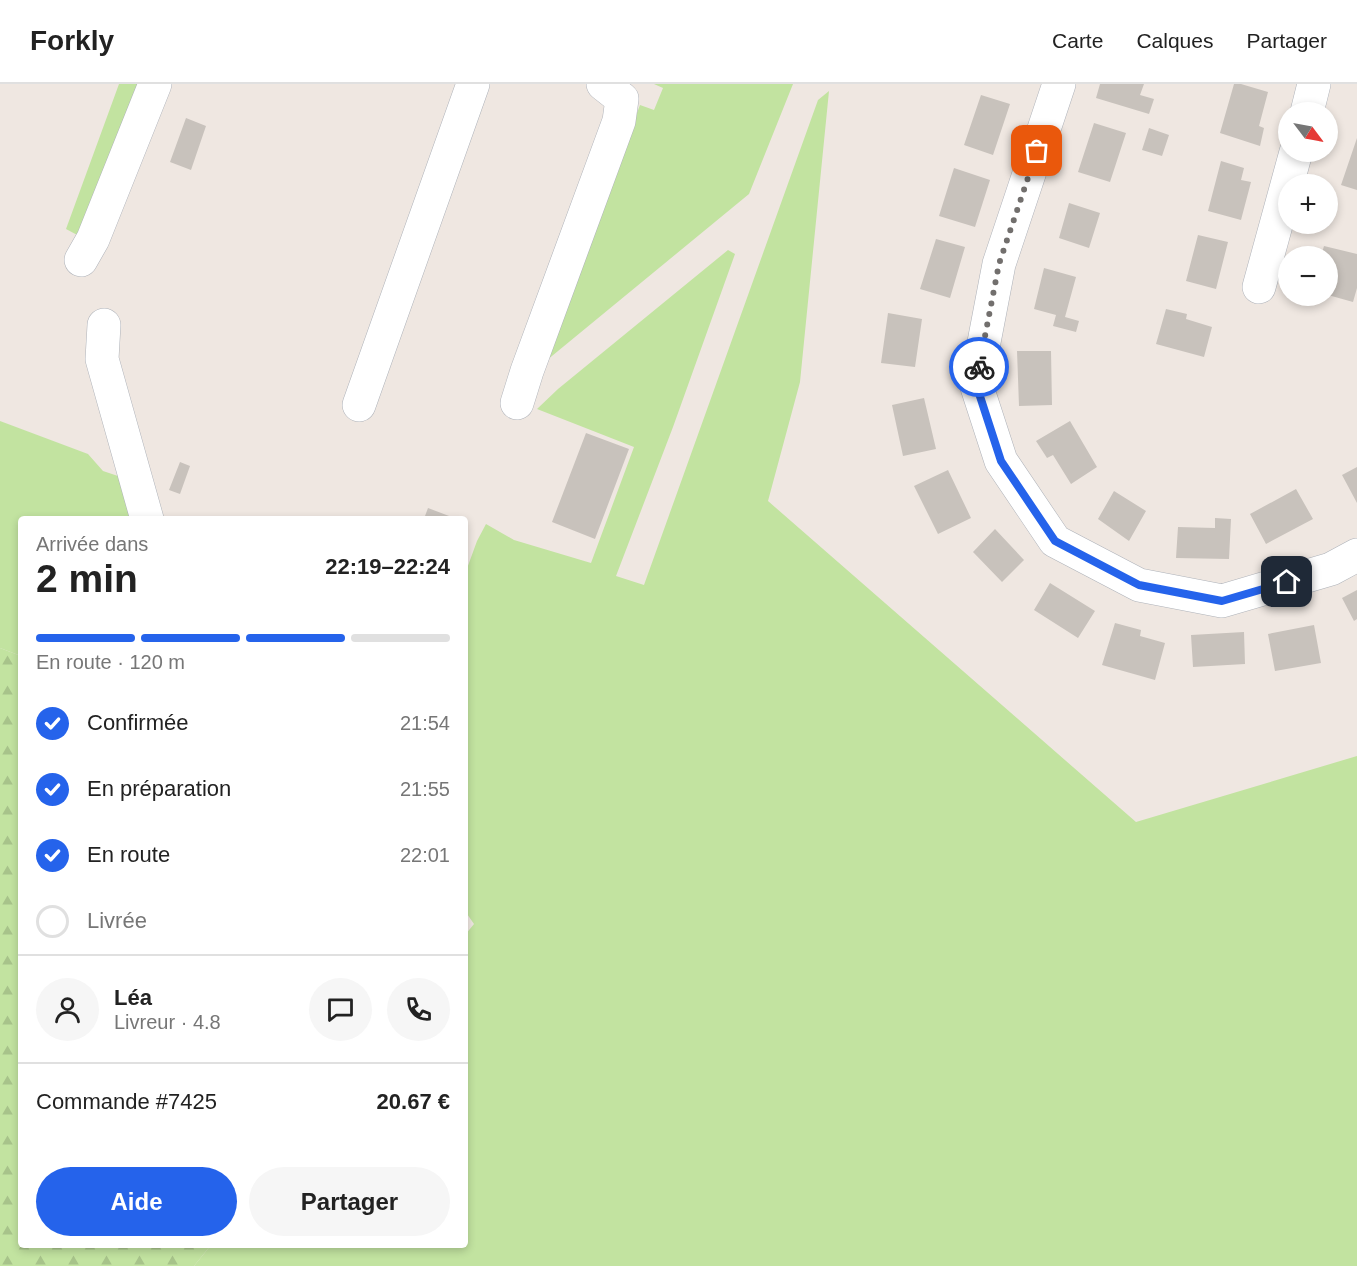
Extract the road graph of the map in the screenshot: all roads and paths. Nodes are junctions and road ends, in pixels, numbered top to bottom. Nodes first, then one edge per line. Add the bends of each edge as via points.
1 (155, 84) edge
2 (473, 84) edge
3 (603, 84) edge
4 (1059, 84) edge
5 (1314, 84) edge
6 (1310, 102) edge
7 (1293, 162) edge
8 (81, 260) dead end
9 (1259, 287) dead end
10 (104, 325) dead end
11 (517, 403) dead end
12 (359, 405) dead end
13 (146, 516) edge
14 (1357, 555) edge

1 - 8 street
2 - 12 street
3 - 11 street via 622,99 619,121
4 - 14 street via 999,264 976,384 1001,461 1055,541 1139,585 1222,601 1331,569
5 - 6 street
7 - 9 street
10 - 13 street via 102,359

